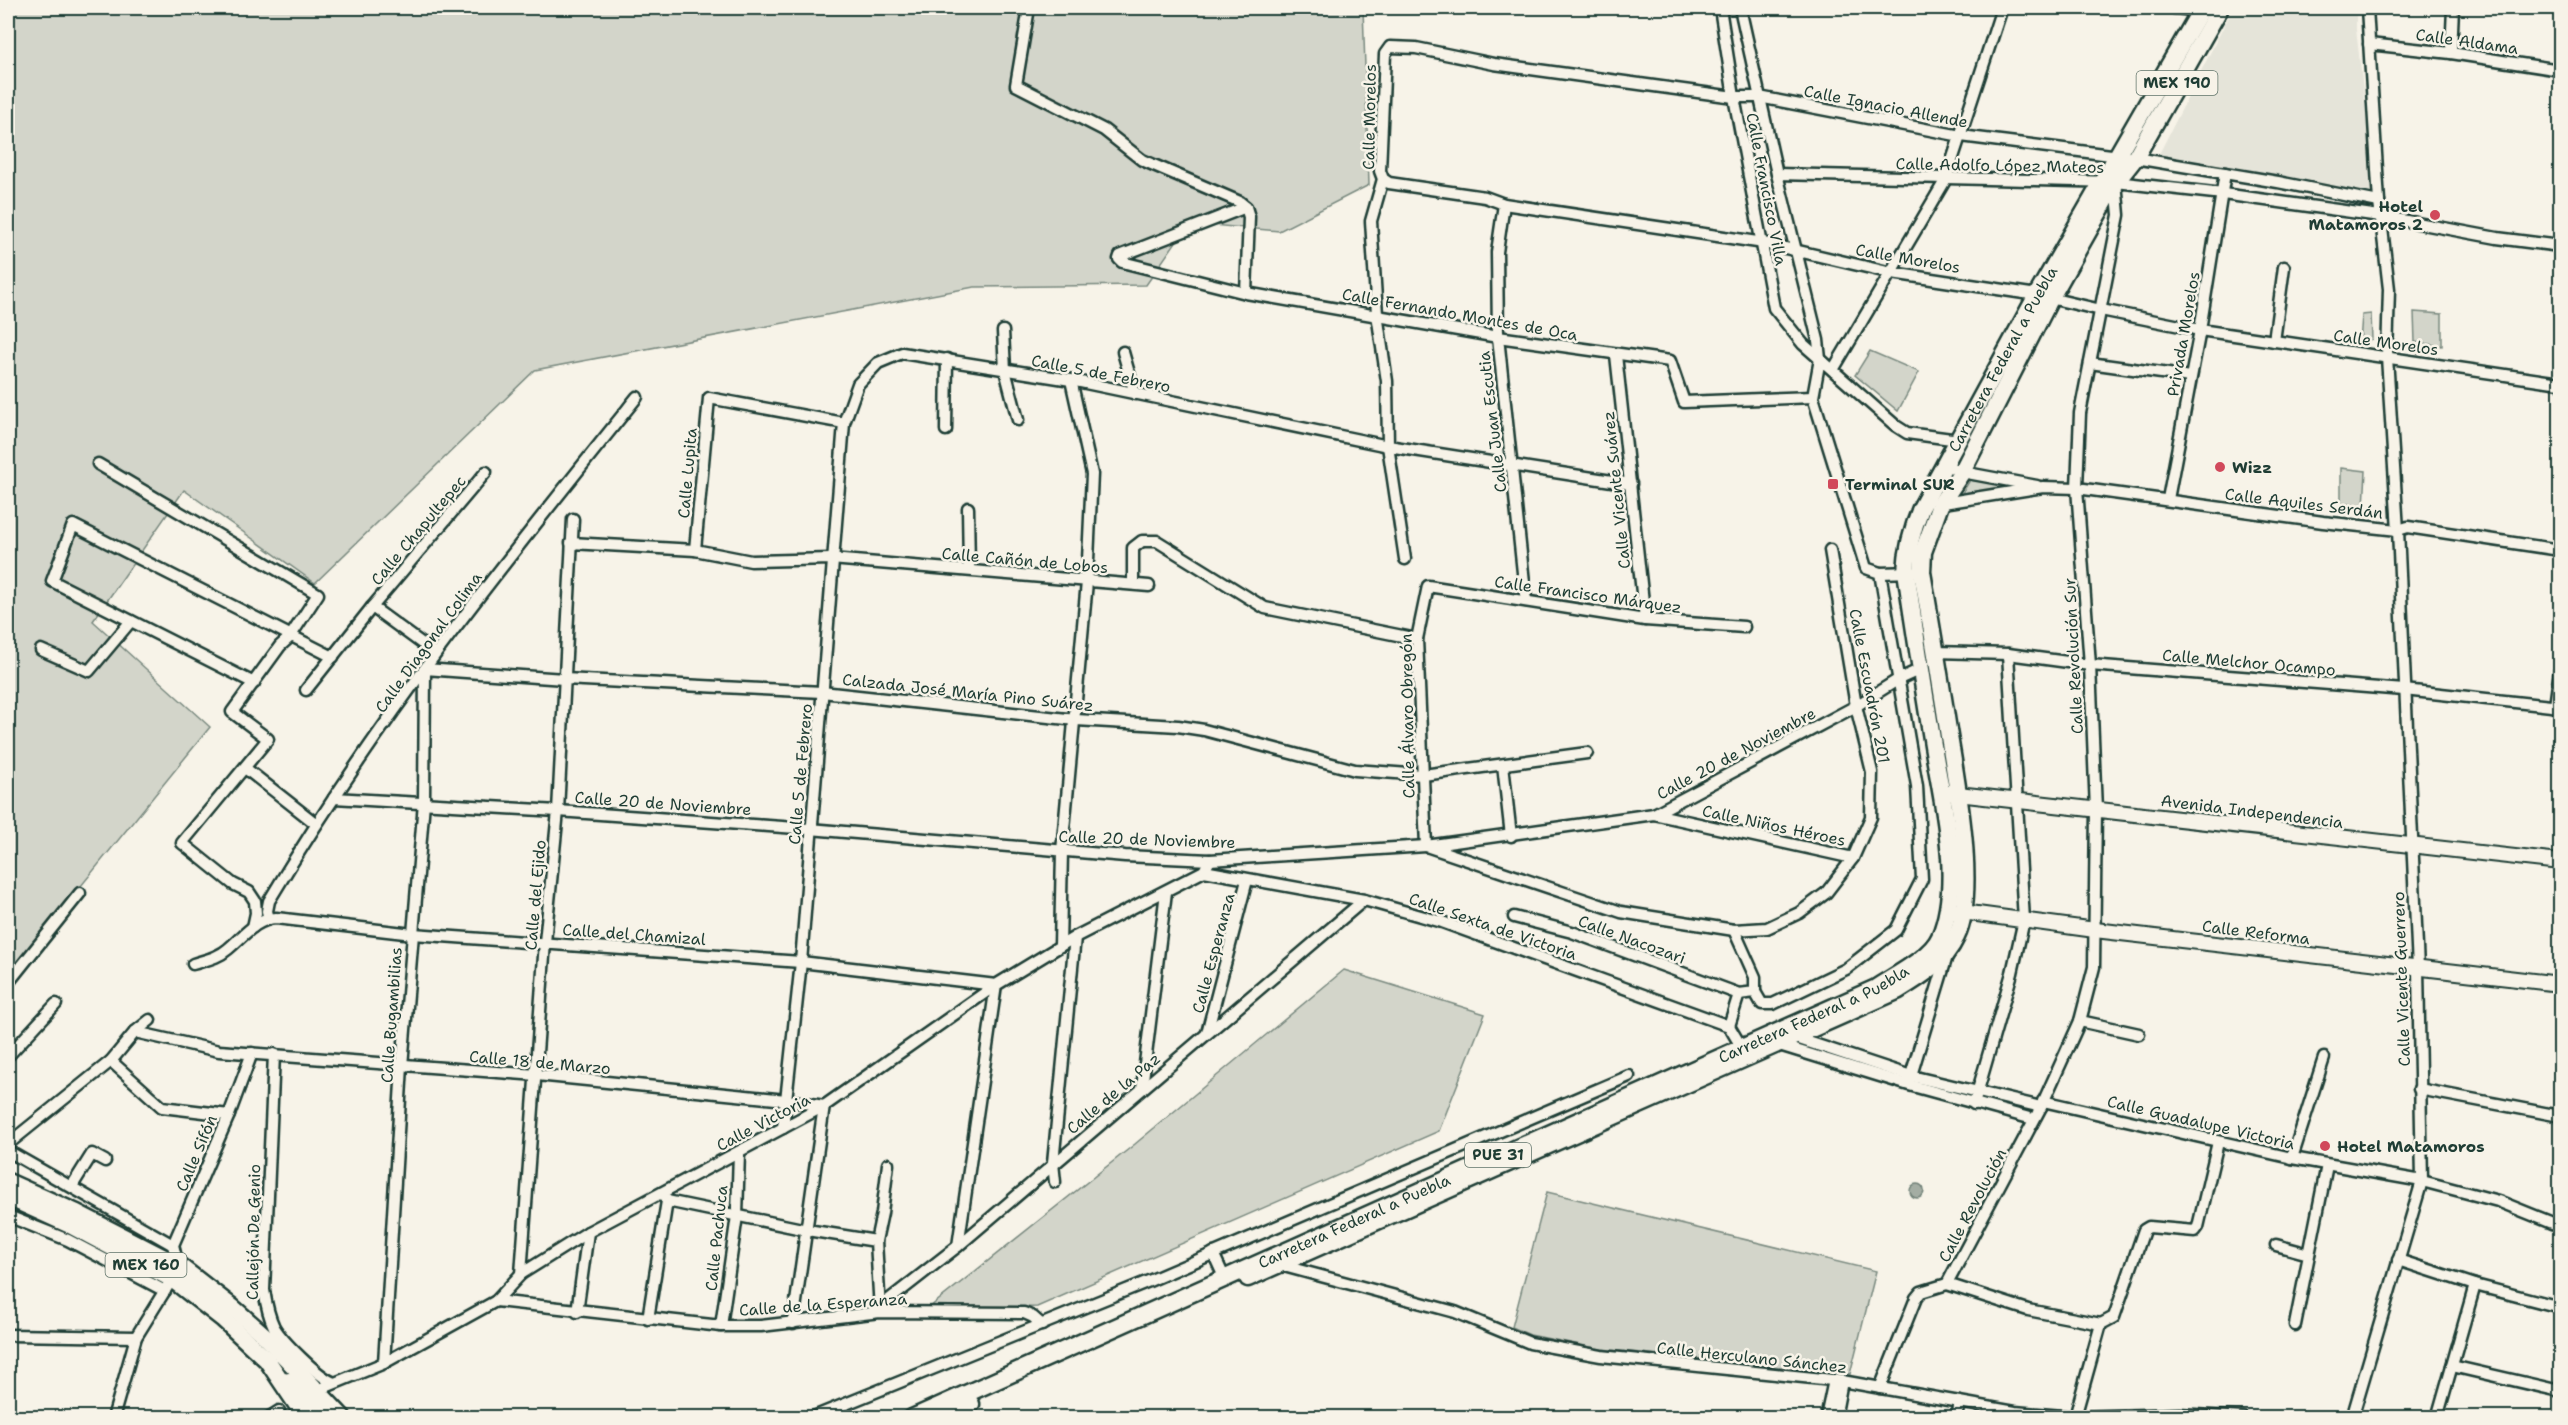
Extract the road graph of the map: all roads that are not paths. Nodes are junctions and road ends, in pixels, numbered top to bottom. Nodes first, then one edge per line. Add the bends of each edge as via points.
1 (1029, 8) edge
2 (1720, 8) edge
3 (1740, 8) edge
4 (2002, 8) edge
5 (2174, 8) edge
6 (2367, 8) edge
7 (2453, 8) edge
8 (2210, 10) edge
9 (2369, 44) junction
10 (1388, 48) joint
11 (2451, 53) junction
12 (2560, 70) edge
13 (1734, 97) junction
14 (1759, 97) junction
15 (1960, 136) junction
16 (2116, 156) junction
17 (2135, 158) junction
18 (2225, 173) junction
19 (1777, 174) junction
20 (1383, 179) junction
21 (1946, 179) junction
22 (2108, 182) junction
23 (2278, 182) junction
24 (2223, 194) junction
25 (2274, 202) junction
26 (2379, 202) junction
27 (1504, 204) junction
28 (1246, 207) junction
29 (2380, 216) junction
30 (1764, 243) junction
31 (2560, 246) edge
32 (1795, 250) junction
33 (2284, 267) dead end
34 (1892, 273) junction
35 (1246, 293) junction
36 (2044, 297) junction
37 (2101, 310) junction
38 (1377, 314) junction
39 (2200, 330) junction
40 (1003, 331) dead end
41 (1498, 337) junction
42 (2274, 341) junction
43 (1123, 352) dead end
44 (1616, 356) junction
45 (2387, 357) junction
46 (947, 359) junction
47 (1820, 359) junction
48 (2090, 363) junction
49 (1005, 370) junction
50 (1833, 370) junction
51 (2190, 377) junction
52 (1071, 380) junction
53 (2560, 383) edge
54 (1135, 394) junction
55 (638, 397) dead end
56 (1813, 397) junction
57 (1018, 420) dead end
58 (844, 423) junction
59 (946, 430) dead end
60 (1959, 440) junction
61 (1388, 447) junction
62 (98, 464) dead end
63 (1945, 465) junction
64 (1513, 467) junction
65 (486, 472) dead end
66 (1962, 472) junction
67 (1631, 484) junction
68 (2043, 487) junction
69 (2077, 488) junction
70 (2168, 499) junction
71 (1933, 502) junction
72 (968, 508) dead end
73 (573, 519) dead end
74 (2398, 530) junction
75 (572, 543) junction
76 (695, 550) junction
77 (1830, 550) dead end
78 (2560, 550) edge
79 (831, 559) junction
80 (1405, 559) dead end
81 (969, 569) junction
82 (1914, 572) junction
83 (1880, 573) junction
84 (1087, 582) junction
85 (1133, 584) junction
86 (1149, 586) dead end
87 (1428, 586) joint
88 (1526, 601) junction
89 (372, 607) junction
90 (1645, 620) junction
91 (131, 621) junction
92 (1744, 627) dead end
93 (290, 637) junction
94 (1417, 639) junction
95 (41, 650) dead end
96 (1936, 652) junction
97 (435, 653) junction
98 (2008, 654) junction
99 (333, 657) junction
100 (2090, 665) junction
101 (425, 669) junction
102 (1921, 669) junction
103 (2560, 670) edge
104 (564, 679) junction
105 (1899, 679) junction
106 (254, 683) junction
107 (306, 690) dead end
108 (2404, 690) junction
109 (822, 692) junction
110 (1856, 706) junction
111 (2558, 707) edge
112 (1076, 720) junction
113 (1587, 753) dead end
114 (1503, 765) junction
115 (245, 768) junction
116 (1422, 775) junction
117 (1941, 793) junction
118 (1958, 793) junction
119 (334, 798) junction
120 (2015, 800) junction
121 (424, 802) junction
122 (2096, 810) junction
123 (558, 811) junction
124 (1654, 814) junction
125 (315, 823) junction
126 (810, 829) junction
127 (1510, 836) junction
128 (1426, 846) junction
129 (2412, 846) junction
130 (1062, 851) junction
131 (1853, 858) junction
132 (1210, 860) junction
133 (2560, 862) edge
134 (1204, 871) junction
135 (1247, 880) junction
136 (1166, 892) junction
137 (80, 893) dead end
138 (1364, 900) junction
139 (1957, 911) junction
140 (1514, 917) dead end
141 (269, 919) junction
142 (2024, 920) junction
143 (253, 927) junction
144 (1734, 930) junction
145 (2095, 930) junction
146 (413, 934) junction
147 (1075, 937) junction
148 (545, 942) junction
149 (1060, 946) junction
150 (1949, 952) junction
151 (801, 962) junction
152 (193, 964) dead end
153 (13, 967) edge
154 (2418, 968) junction
155 (8, 983) edge
156 (2560, 984) edge
157 (996, 985) junction
158 (1755, 992) junction
159 (1739, 994) junction
160 (56, 1004) dead end
161 (150, 1020) dead end
162 (2080, 1021) junction
163 (1812, 1023) junction
164 (1729, 1026) junction
165 (135, 1032) junction
166 (1207, 1033) junction
167 (2139, 1034) dead end
168 (1784, 1037) junction
169 (1744, 1052) junction
170 (252, 1053) junction
171 (274, 1054) junction
172 (8, 1056) edge
173 (2324, 1058) dead end
174 (111, 1062) junction
175 (402, 1066) junction
176 (537, 1075) junction
177 (1629, 1076) dead end
178 (1910, 1080) junction
179 (1142, 1088) junction
180 (2419, 1089) junction
181 (1978, 1092) junction
182 (786, 1100) junction
183 (1974, 1104) junction
184 (2042, 1104) junction
185 (824, 1106) junction
186 (229, 1116) junction
187 (2560, 1116) edge
188 (2033, 1119) junction
189 (783, 1128) junction
190 (2218, 1142) junction
191 (8, 1144) edge
192 (8, 1152) edge
193 (739, 1152) junction
194 (2292, 1158) junction
195 (105, 1161) dead end
196 (1053, 1163) junction
197 (888, 1164) dead end
198 (2327, 1165) junction
199 (2422, 1181) junction
200 (8, 1182) edge
201 (1055, 1182) dead end
202 (72, 1186) junction
203 (8, 1197) edge
204 (665, 1197) junction
205 (8, 1216) edge
206 (737, 1216) junction
207 (2560, 1226) edge
208 (807, 1230) junction
209 (588, 1232) junction
210 (876, 1241) junction
211 (173, 1245) junction
212 (2276, 1245) dead end
213 (958, 1246) junction
214 (1214, 1253) junction
215 (2309, 1254) junction
216 (1277, 1260) junction
217 (2398, 1260) junction
218 (522, 1274) junction
219 (1224, 1277) junction
220 (172, 1278) junction
221 (1947, 1284) junction
222 (2475, 1285) junction
223 (496, 1301) junction
224 (2560, 1307) edge
225 (881, 1309) junction
226 (577, 1312) junction
227 (648, 1319) junction
228 (793, 1323) junction
229 (2101, 1324) junction
230 (1042, 1325) junction
231 (2295, 1325) dead end
232 (721, 1326) junction
233 (8, 1335) edge
234 (136, 1337) junction
235 (267, 1360) junction
236 (384, 1363) junction
237 (2452, 1366) junction
238 (1838, 1380) junction
239 (325, 1386) junction
240 (1880, 1388) junction
241 (2560, 1391) edge
242 (1959, 1402) junction
243 (279, 1411) dead end
244 (2015, 1415) edge
245 (2075, 1417) edge
246 (113, 1418) edge
247 (268, 1418) edge
248 (306, 1418) edge
249 (326, 1418) edge
250 (343, 1418) edge
251 (811, 1418) edge
252 (912, 1418) edge
253 (942, 1418) edge
254 (1826, 1418) edge
255 (1835, 1418) edge
256 (1956, 1418) edge
257 (2243, 1418) edge
258 (2352, 1418) edge
259 (2437, 1418) edge

1 - 28 street via 1016,85 1104,130 1142,160
2 - 13 street, Calle Francisco Villa
3 - 14 street, Calle Francisco Villa
4 - 15 street
5 - 8 street
6 - 9 street, Calle Vicente Guerrero
7 - 11 street
8 - 16 main road, MEX 190
8 - 17 main road, MEX 190
9 - 11 street, Calle Aldama
9 - 26 street, Calle Vicente Guerrero
10 - 13 street, Calle Ignacio Allende via 1416,48 1494,64
10 - 20 street, Calle Morelos via 1380,171
11 - 12 street, Calle Aldama
13 - 14 street, Calle Ignacio Allende
13 - 30 street, Calle Francisco Villa
14 - 15 street, Calle Ignacio Allende
14 - 19 street, Calle Francisco Villa
15 - 16 street, Calle Ignacio Allende
15 - 21 street
16 - 17 street, Calle Ignacio Allende
16 - 22 main road, Carretera Federal a Puebla / MEX 190
17 - 18 street, Calle Ignacio Allende
17 - 22 main road, Carretera Federal a Puebla / MEX 190
18 - 23 street, Calle Ignacio Allende
18 - 24 street, Privada Morelos
19 - 21 street, Calle Adolfo López Mateos
19 - 32 street, Calle Francisco Villa
20 - 27 street, Calle Morelos via 1485,197
20 - 38 street via 1371,221
21 - 22 street, Calle Adolfo López Mateos
21 - 34 street
22 - 24 street, Calle Adolfo López Mateos
22 - 36 main road, Carretera Federal a Puebla / MEX 190
22 - 37 street, Calle Revolución Sur via 2119,215
23 - 25 street
23 - 26 street, Calle Ignacio Allende
24 - 25 street, Calle Adolfo López Mateos
24 - 39 street, Privada Morelos
25 - 29 street, Calle Adolfo López Mateos
26 - 29 street, Calle Vicente Guerrero
27 - 30 street, Calle Morelos
27 - 41 street, Calle Juan Escutia via 1497,252
28 - 35 street
28 - 35 street, Calle Fernando Montes de Oca via 1119,259
29 - 31 street
29 - 45 street, Calle Vicente Guerrero via 2389,289
30 - 32 street, Calle Morelos
30 - 47 street, Calle Francisco Villa via 1774,308
32 - 34 street, Calle Morelos
32 - 47 street, Calle Francisco Villa
33 - 42 street
34 - 36 street, Calle Morelos
34 - 50 street
35 - 38 street, Calle Fernando Montes de Oca
36 - 37 street, Calle Morelos
36 - 60 main road, Carretera Federal a Puebla / MEX 190
36 - 66 main road, Carretera Federal a Puebla / MEX 190
37 - 39 street, Calle Morelos
37 - 48 street, Calle Revolución Sur
38 - 41 street, Calle Fernando Montes de Oca
38 - 61 street via 1387,381
39 - 42 street, Calle Morelos
39 - 51 street, Privada Morelos
40 - 49 street
41 - 44 street, Calle Fernando Montes de Oca
41 - 64 street, Calle Juan Escutia
42 - 45 street, Calle Morelos
43 - 54 street
44 - 56 street, Calle Fernando Montes de Oca via 1670,361 1684,402
44 - 67 street, Calle Vicente Suárez
45 - 53 street, Calle Morelos
45 - 74 street, Calle Vicente Guerrero
46 - 49 street, Calle 5 de Febrero
46 - 58 street, Calle 5 de Febrero via 902,353 878,363 858,384
46 - 59 street
47 - 50 street, Calle Francisco Villa
47 - 56 street
48 - 51 street
48 - 69 street, Calle Revolución Sur via 2080,413
49 - 52 street, Calle 5 de Febrero
49 - 57 street
50 - 60 street, Calle Francisco Villa via 1907,433
51 - 70 street, Privada Morelos
52 - 54 street, Calle 5 de Febrero
52 - 84 street via 1092,474
54 - 61 street, Calle 5 de Febrero
55 - 97 street, Calle Diagonal Colima
56 - 83 street via 1866,568
58 - 76 street, Calle Lupita via 709,398
58 - 79 street, Calle 5 de Febrero
60 - 63 main road, Carretera Federal a Puebla / MEX 190
61 - 64 street
61 - 80 street
62 - 93 street via 318,594
63 - 66 street, Calle Aquiles Serdán
63 - 71 main road, Carretera Federal a Puebla / MEX 190
64 - 67 street
64 - 88 street, Calle Juan Escutia
65 - 89 street, Calle Chapultepec
66 - 68 street, Calle Aquiles Serdán
66 - 71 main road, Carretera Federal a Puebla / MEX 190
67 - 90 street, Calle Vicente Suárez
68 - 69 street, Calle Aquiles Serdán
68 - 71 street, Calle Aquiles Serdán
69 - 70 street, Calle Aquiles Serdán
69 - 100 street, Calle Revolución Sur
70 - 74 street, Calle Aquiles Serdán
71 - 82 main road, Carretera Federal a Puebla / MEX 190 via 1923,552
72 - 81 street
73 - 75 street, Calle del Ejido
74 - 78 street, Calle Aquiles Serdán via 2408,527
74 - 108 street, Calle Vicente Guerrero
75 - 76 street, Calle Cañón de Lobos
75 - 104 street, Calle del Ejido
76 - 79 street, Calle Cañón de Lobos via 751,561
77 - 110 street, Calle Escuadrón 201
79 - 81 street, Calle Cañón de Lobos
79 - 109 street, Calle 5 de Febrero
81 - 84 street, Calle Cañón de Lobos
82 - 83 street
82 - 96 main road, Carretera Federal a Puebla / MEX 190
82 - 102 main road, Carretera Federal a Puebla / MEX 190
83 - 105 street, Calle Escuadrón 201
84 - 85 street, Calle Cañón de Lobos
84 - 112 street
85 - 86 street
85 - 94 street, Calle Cañón de Lobos via 1133,548 1142,542 1157,541 1264,608
87 - 88 street, Calle Francisco Márquez
87 - 94 street, Calle Álvaro Obregón
88 - 90 street, Calle Francisco Márquez
89 - 97 street, Calle Chapultepec
89 - 99 street, Calle Chapultepec
90 - 92 street, Calle Francisco Márquez
91 - 93 street via 52,581 73,525
91 - 95 street via 89,671
91 - 106 street
93 - 99 street
93 - 106 street
94 - 116 street, Calle Álvaro Obregón
96 - 98 street, Calle Melchor Ocampo
96 - 118 main road, Carretera Federal a Puebla / MEX 190
97 - 101 street, Calle Diagonal Colima
98 - 100 street, Calle Melchor Ocampo
98 - 120 street
99 - 107 street, Calle Chapultepec
100 - 108 street, Calle Melchor Ocampo
100 - 122 street, Calle Revolución Sur
101 - 104 street, Calzada José María Pino Suárez
101 - 119 street, Calle Diagonal Colima
101 - 121 street, Calle Bugambilias
102 - 105 street, Calle 20 de Noviembre
102 - 117 main road, Carretera Federal a Puebla / MEX 190
103 - 111 street
104 - 109 street, Calzada José María Pino Suárez
104 - 123 street, Calle del Ejido
105 - 110 street, Calle 20 de Noviembre
105 - 158 street, Calle Escuadrón 201 via 1917,786 1922,879 1896,930 1846,969 1773,1004 1762,1004
106 - 115 street via 232,712 268,739
108 - 111 street, Calle Melchor Ocampo
108 - 129 street, Calle Vicente Guerrero
109 - 112 street, Calzada José María Pino Suárez
109 - 126 street, Calle 5 de Febrero
110 - 124 street, Calle 20 de Noviembre
110 - 131 street, Calle Escuadrón 201 via 1872,772 1871,818
112 - 116 street, Calzada José María Pino Suárez via 1204,730 1354,770
112 - 130 street
113 - 114 street, Calzada José María Pino Suárez
114 - 116 street, Calzada José María Pino Suárez
114 - 127 street
115 - 125 street
115 - 143 street via 182,843 249,892 255,902
116 - 128 street, Calle Álvaro Obregón
117 - 118 street, Avenida Independencia
117 - 139 main road, Carretera Federal a Puebla / PUE 31
118 - 120 street, Avenida Independencia
118 - 139 main road, Carretera Federal a Puebla / PUE 31 via 1964,870
119 - 121 street, Calle 20 de Noviembre
119 - 125 street, Calle Diagonal Colima
120 - 122 street, Avenida Independencia
120 - 142 street
121 - 123 street, Calle 20 de Noviembre
121 - 146 street, Calle Bugambilias
122 - 129 street, Avenida Independencia
122 - 145 street, Calle Revolución Sur
123 - 126 street, Calle 20 de Noviembre
123 - 148 street, Calle del Ejido
124 - 127 street, Calle 20 de Noviembre
124 - 131 street, Calle Niños Héroes
125 - 141 street, Calle Diagonal Colima via 269,901
126 - 130 street, Calle 20 de Noviembre
126 - 151 street, Calle 5 de Febrero
127 - 128 street, Calle 20 de Noviembre
128 - 132 street, Calle 20 de Noviembre
128 - 144 street, Calle Escuadrón 201 via 1621,912
129 - 133 street, Avenida Independencia
129 - 154 street, Calle Vicente Guerrero
130 - 132 street, Calle 20 de Noviembre
130 - 149 street
131 - 144 street, Calle Escuadrón 201 via 1826,893 1799,913 1767,928
132 - 134 street
134 - 135 street, Calle Sexta de Victoria
134 - 136 street, Calle Victoria
135 - 138 street, Calle Sexta de Victoria
135 - 166 street, Calle Esperanza
136 - 147 street, Calle Victoria
136 - 179 street
137 - 153 street
138 - 164 street, Calle Sexta de Victoria via 1442,922
138 - 166 street, Calle de la Paz
139 - 142 street, Calle Reforma
139 - 150 main road, Carretera Federal a Puebla / PUE 31 via 1957,936
139 - 163 main road, Carretera Federal a Puebla / PUE 31 via 1922,958
140 - 159 street, Calle Nacozari via 1572,932
141 - 143 street
141 - 146 street, Calle del Chamizal
142 - 145 street, Calle Reforma
142 - 181 street
143 - 152 street via 217,957
144 - 158 street via 1755,977
145 - 154 street, Calle Reforma
145 - 162 street, Calle Revolución Sur via 2094,967
146 - 148 street, Calle del Chamizal
146 - 175 street, Calle Bugambilias
147 - 149 street, Calle Victoria
147 - 196 street
148 - 151 street, Calle del Chamizal
148 - 176 street, Calle del Ejido
149 - 157 street, Calle Victoria
150 - 163 main road, Carretera Federal a Puebla / PUE 31 via 1928,972 1897,991
150 - 178 street
151 - 157 street, Calle del Chamizal
151 - 182 street, Calle 5 de Febrero
153 - 155 street
154 - 156 street, Calle Reforma
154 - 180 street, Calle Vicente Guerrero
157 - 185 street, Calle Victoria
157 - 213 street
158 - 159 street
159 - 164 street
160 - 172 street
161 - 165 street
162 - 167 street
162 - 184 street, Calle Revolución Sur
163 - 168 main road, Carretera Federal a Puebla / PUE 31
164 - 169 street
165 - 170 street, Calle 18 de Marzo via 219,1051
165 - 174 street
166 - 179 street, Calle de la Paz
168 - 169 main road, Carretera Federal a Puebla / PUE 31
168 - 169 main road, Carretera Federal a Puebla / PUE 31 via 1762,1037
168 - 178 street, Calle Guadalupe Victoria
168 - 178 street, Calle Guadalupe Victoria
169 - 216 main road, Carretera Federal a Puebla / PUE 31
170 - 171 street, Calle 18 de Marzo
170 - 186 street, Calle Sifón
171 - 175 street, Calle 18 de Marzo
171 - 239 street, Callejón De Genio via 264,1290 267,1310 275,1329
173 - 194 street
174 - 186 street via 162,1107
174 - 191 street
175 - 176 street, Calle 18 de Marzo
175 - 236 street, Calle Bugambilias
176 - 182 street, Calle 18 de Marzo
176 - 218 street, Calle del Ejido
177 - 214 street
178 - 181 street, Calle Guadalupe Victoria
178 - 183 street, Calle Guadalupe Victoria
179 - 196 street, Calle de la Paz
180 - 187 street
180 - 199 street, Calle Vicente Guerrero
181 - 183 street
181 - 184 street, Calle Guadalupe Victoria
182 - 185 street, Calle 18 de Marzo
182 - 189 street, Calle 5 de Febrero
183 - 188 street, Calle Guadalupe Victoria
184 - 188 street, Calle Revolución Sur
184 - 190 street, Calle Guadalupe Victoria
185 - 189 street, Calle Victoria
185 - 208 street
186 - 211 street, Calle Sifón
188 - 221 street, Calle Revolución
189 - 193 street, Calle Victoria
190 - 194 street, Calle Guadalupe Victoria
190 - 229 street via 2198,1227 2190,1232 2146,1227 2114,1317
192 - 202 street
193 - 204 street, Calle Victoria
193 - 206 street, Calle Pachuca
194 - 198 street, Calle Guadalupe Victoria
195 - 202 street via 92,1154
196 - 201 street
196 - 213 street, Calle de la Paz
197 - 210 street
198 - 199 street, Calle Guadalupe Victoria
198 - 215 street
199 - 207 street, Calle Guadalupe Victoria via 2498,1201
199 - 217 street, Calle Vicente Guerrero
200 - 220 main road, MEX 160 via 77,1213
202 - 211 street
203 - 220 main road, MEX 160
204 - 206 street
204 - 209 street, Calle Victoria
204 - 227 street
205 - 220 street
206 - 208 street
206 - 232 street, Calle Pachuca
208 - 210 street
208 - 228 street
209 - 218 street, Calle Victoria
209 - 226 street
210 - 225 street
211 - 220 street
212 - 215 street
213 - 225 street, Calle de la Paz
214 - 219 street
214 - 230 street
215 - 231 street
216 - 219 main road, Carretera Federal a Puebla / PUE 31
216 - 238 street, Calle Herculano Sánchez via 1455,1312 1530,1343 1600,1356
216 - 253 main road, Carretera Federal a Puebla / PUE 31
217 - 222 street
217 - 258 street, Calle Vicente Guerrero
218 - 223 street, Calle Victoria
219 - 252 main road, Carretera Federal a Puebla / PUE 31
220 - 234 street
220 - 235 main road, MEX 160
220 - 239 main road, MEX 160 via 232,1307
221 - 229 street via 2028,1310
221 - 240 street, Calle Revolución via 1921,1292 1916,1298
222 - 224 street
222 - 237 street
223 - 226 street, Calle de la Esperanza
223 - 236 street, Calle Victoria
225 - 228 street, Calle de la Esperanza
225 - 230 street, Calle de la Esperanza via 1024,1313
226 - 227 street, Calle de la Esperanza
227 - 232 street, Calle de la Esperanza
228 - 232 street, Calle de la Esperanza
229 - 245 street
230 - 251 street
233 - 234 street
234 - 246 street
235 - 248 main road
235 - 249 main road, MEX 160
236 - 239 street, Calle Victoria
237 - 241 street
237 - 259 street
238 - 240 street, Calle Herculano Sánchez
238 - 254 street
238 - 255 street
239 - 250 main road, MEX 160
240 - 242 street, Calle Herculano Sánchez
242 - 244 street, Calle Herculano Sánchez
242 - 256 street
243 - 247 street
244 - 245 street, Calle Herculano Sánchez
245 - 257 street, Calle Herculano Sánchez via 2180,1414

